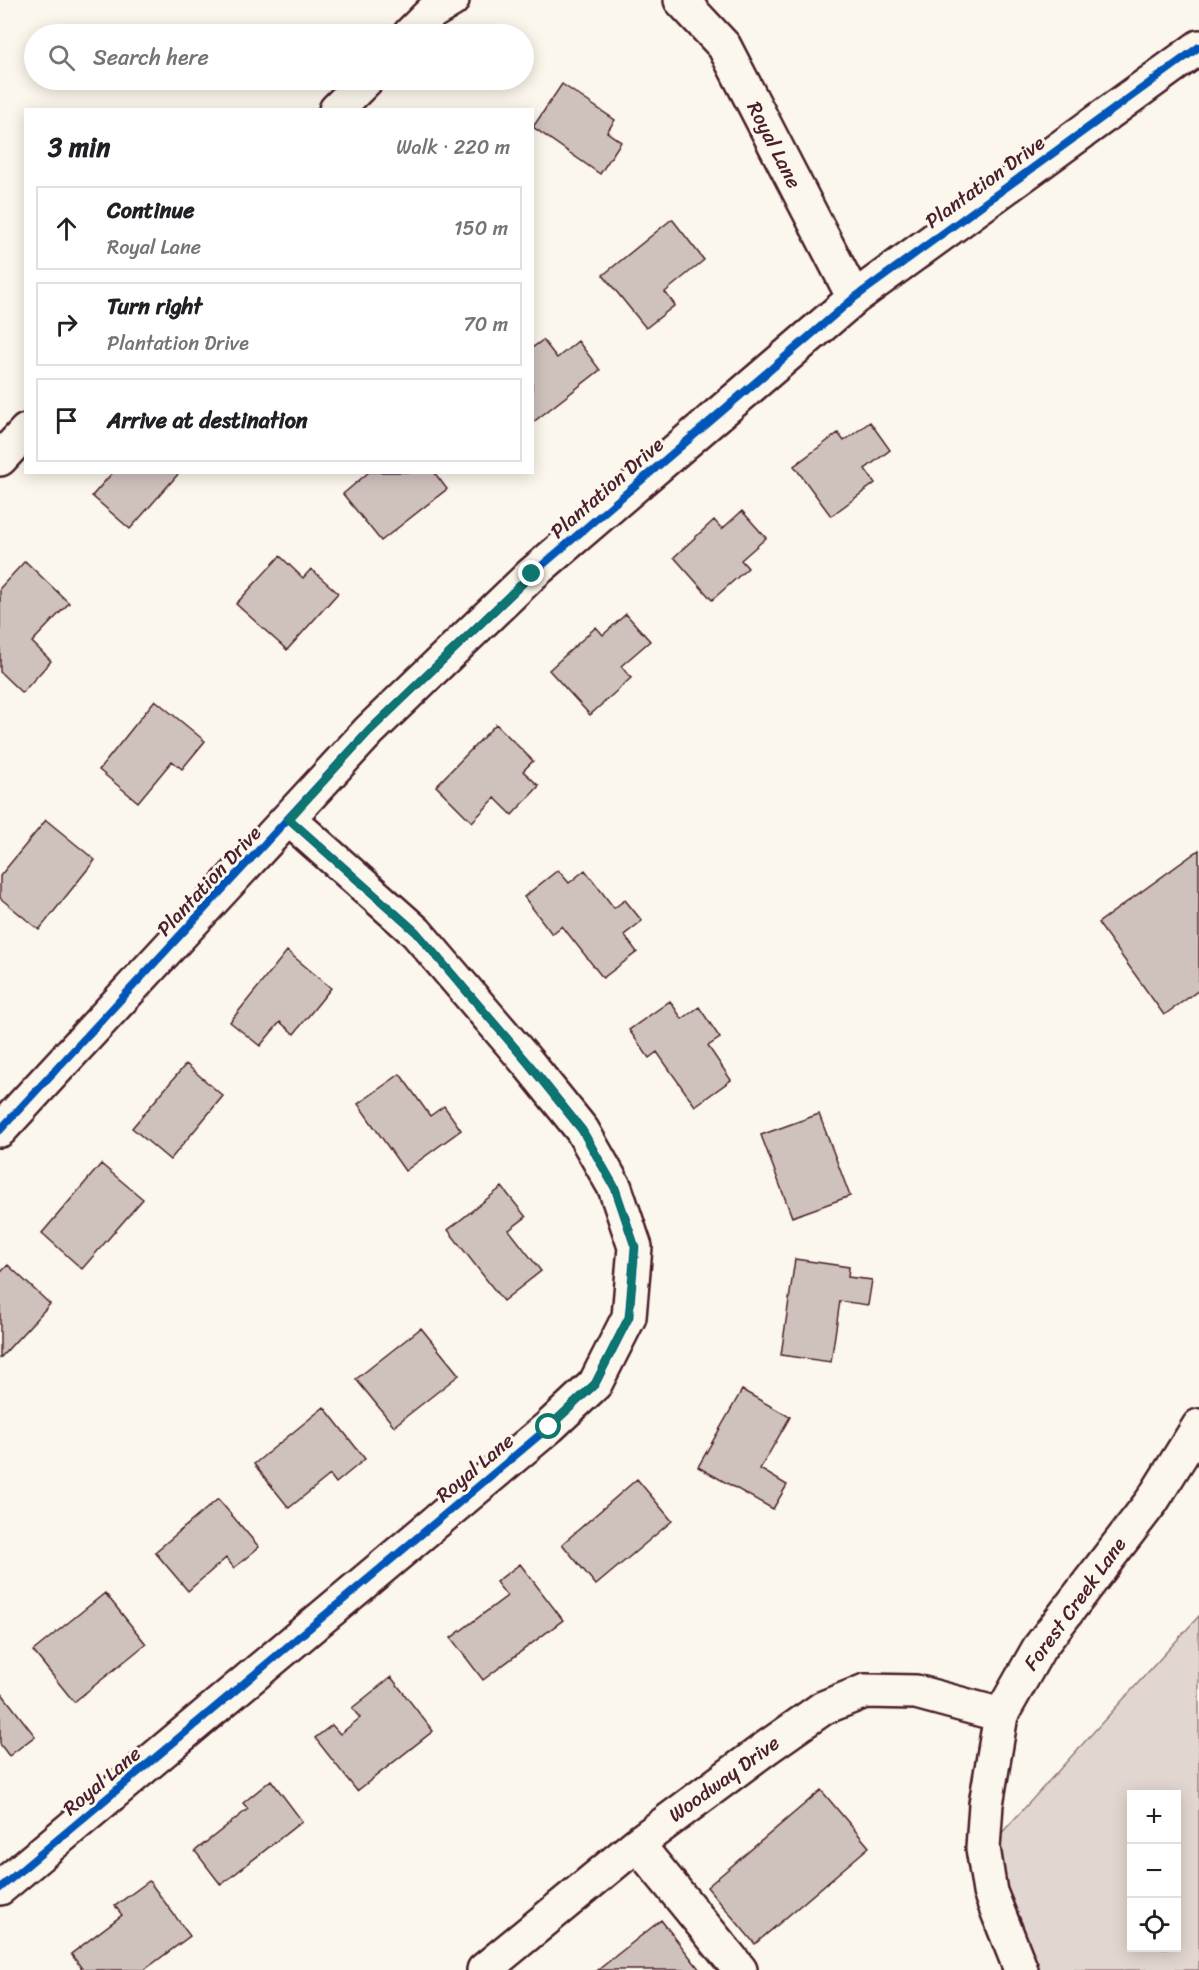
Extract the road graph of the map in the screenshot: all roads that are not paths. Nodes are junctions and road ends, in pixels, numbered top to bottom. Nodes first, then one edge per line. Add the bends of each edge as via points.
1 (452, 0) edge
2 (681, 0) edge
3 (420, 24) edge
4 (1199, 47) edge
5 (356, 90) edge
6 (338, 108) edge
7 (854, 298) junction
8 (24, 433) edge
9 (0, 459) edge
10 (289, 819) junction
11 (0, 1130) edge
12 (1199, 1426) edge
13 (1001, 1715) junction
14 (637, 1844) junction
15 (0, 1888) edge
16 (483, 1970) edge
17 (740, 1970) edge
18 (1021, 1970) edge

1 - 3 street
2 - 7 street, Royal Lane via 724,45
4 - 7 street, Plantation Drive
5 - 6 street
7 - 10 street, Plantation Drive via 532,574 369,731
8 - 9 street
10 - 11 street, Plantation Drive
10 - 15 street, Royal Lane via 416,932 582,1130 615,1188 635,1247 629,1317 595,1384 549,1427
12 - 13 street, Forest Creek Lane via 1152,1501 1039,1648
13 - 14 street, Woodway Drive via 916,1692 865,1691 823,1708
13 - 18 street, Forest Creek Lane via 983,1848 990,1892
14 - 16 street, Woodway Drive
14 - 17 street

